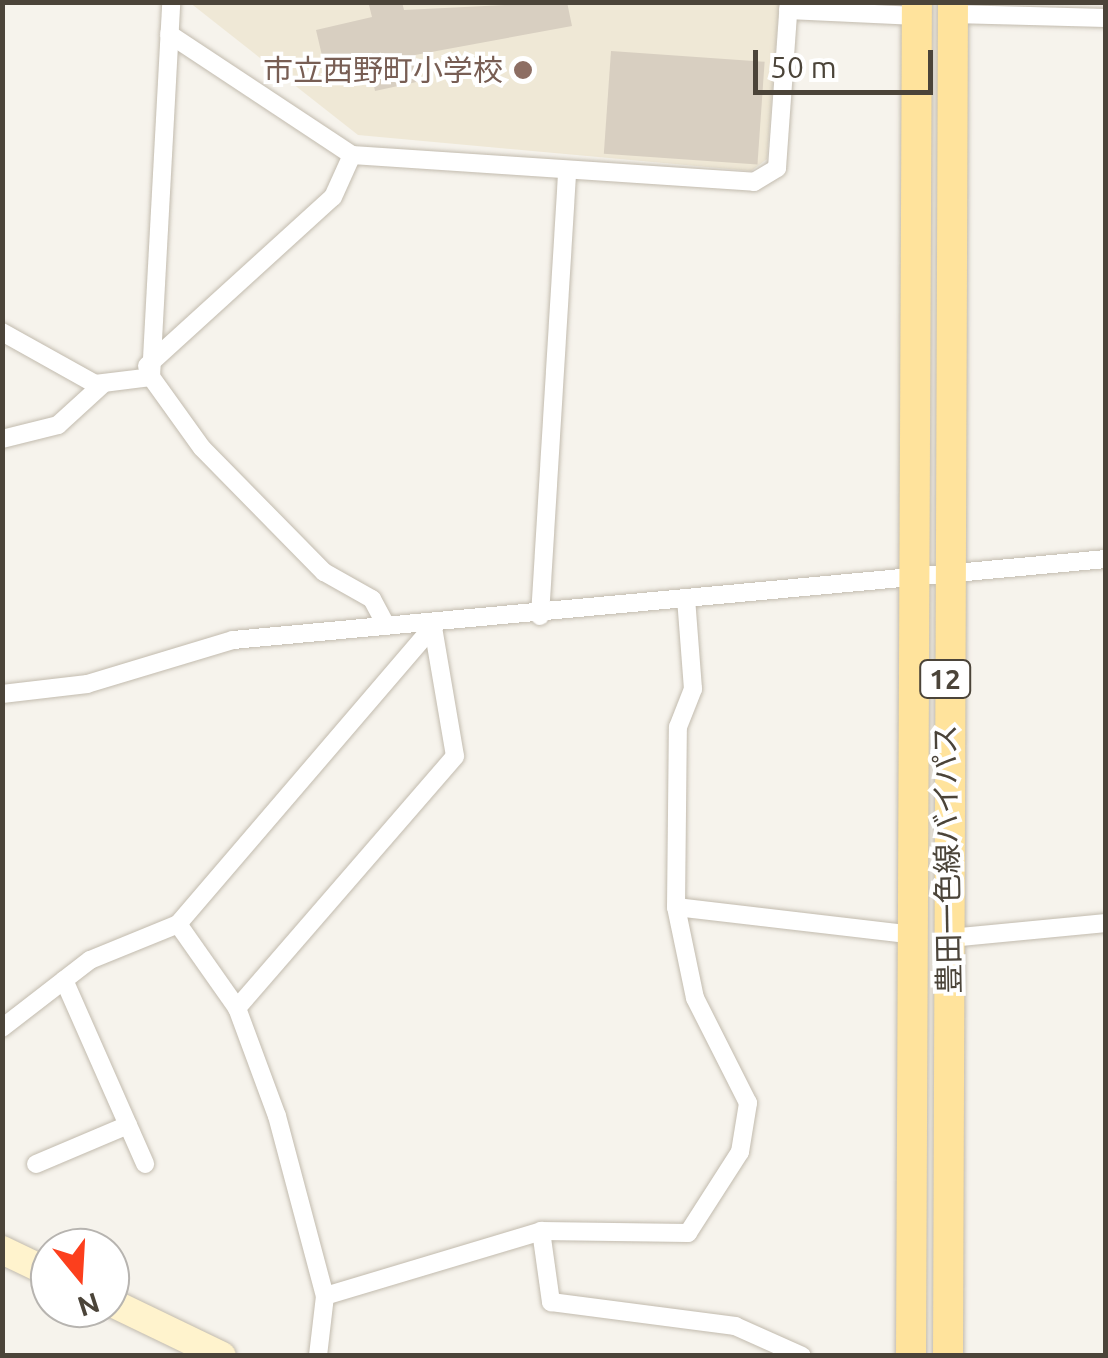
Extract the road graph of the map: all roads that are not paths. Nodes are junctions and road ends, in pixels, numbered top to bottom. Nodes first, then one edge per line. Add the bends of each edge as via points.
1 (171, 2) edge
2 (788, 6) edge
3 (953, 8) edge
4 (917, 9) edge
5 (1106, 18) edge
6 (169, 34) junction
7 (352, 155) junction
8 (567, 172) junction
9 (2, 332) edge
10 (149, 371) junction
11 (103, 384) junction
12 (2, 438) edge
13 (1106, 559) edge
14 (944, 572) junction
15 (909, 576) junction
16 (686, 599) junction
17 (540, 616) junction
18 (385, 623) junction
19 (432, 627) junction
20 (2, 694) edge
21 (676, 907) junction
22 (1106, 923) edge
23 (178, 924) junction
24 (907, 934) junction
25 (950, 938) junction
26 (64, 980) junction
27 (237, 1008) junction
28 (2, 1028) edge
29 (128, 1125) junction
30 (36, 1164) dead end
31 (146, 1164) dead end
32 (542, 1231) junction
33 (2, 1250) edge
34 (30, 1263) edge
35 (325, 1296) junction
36 (130, 1312) edge
37 (222, 1356) edge
38 (318, 1356) edge
39 (802, 1356) edge
40 (911, 1356) edge
41 (948, 1356) edge

1 - 6 street
2 - 4 street
2 - 8 street via 776,168 754,182
3 - 5 street
3 - 14 main road, 豊田一色線バイパス / 12
4 - 15 main road, 豊田一色線バイパス / 12
6 - 7 street
6 - 10 street
7 - 8 street
7 - 10 street via 332,197
8 - 17 street
9 - 11 street
10 - 11 street
10 - 18 street via 202,448 324,572 372,598
11 - 12 street via 44,433
13 - 14 street
14 - 15 street
14 - 25 main road, 豊田一色線バイパス / 12
15 - 16 street
15 - 24 main road, 豊田一色線バイパス / 12
16 - 17 street
16 - 21 street via 693,689 678,727
17 - 19 street
18 - 19 street
18 - 20 street via 233,640 73,688
19 - 23 street
19 - 27 street via 455,756
21 - 24 street
21 - 32 street via 695,998 748,1103 740,1152 688,1232
22 - 25 street
23 - 26 street
23 - 27 street
24 - 40 main road, 豊田一色線バイパス / 12
25 - 41 main road, 豊田一色線バイパス / 12
26 - 28 street
26 - 29 street
27 - 35 street
29 - 30 street
29 - 31 street
32 - 35 street
32 - 39 street via 550,1302 735,1326
33 - 34 main road
35 - 38 street
36 - 37 main road

